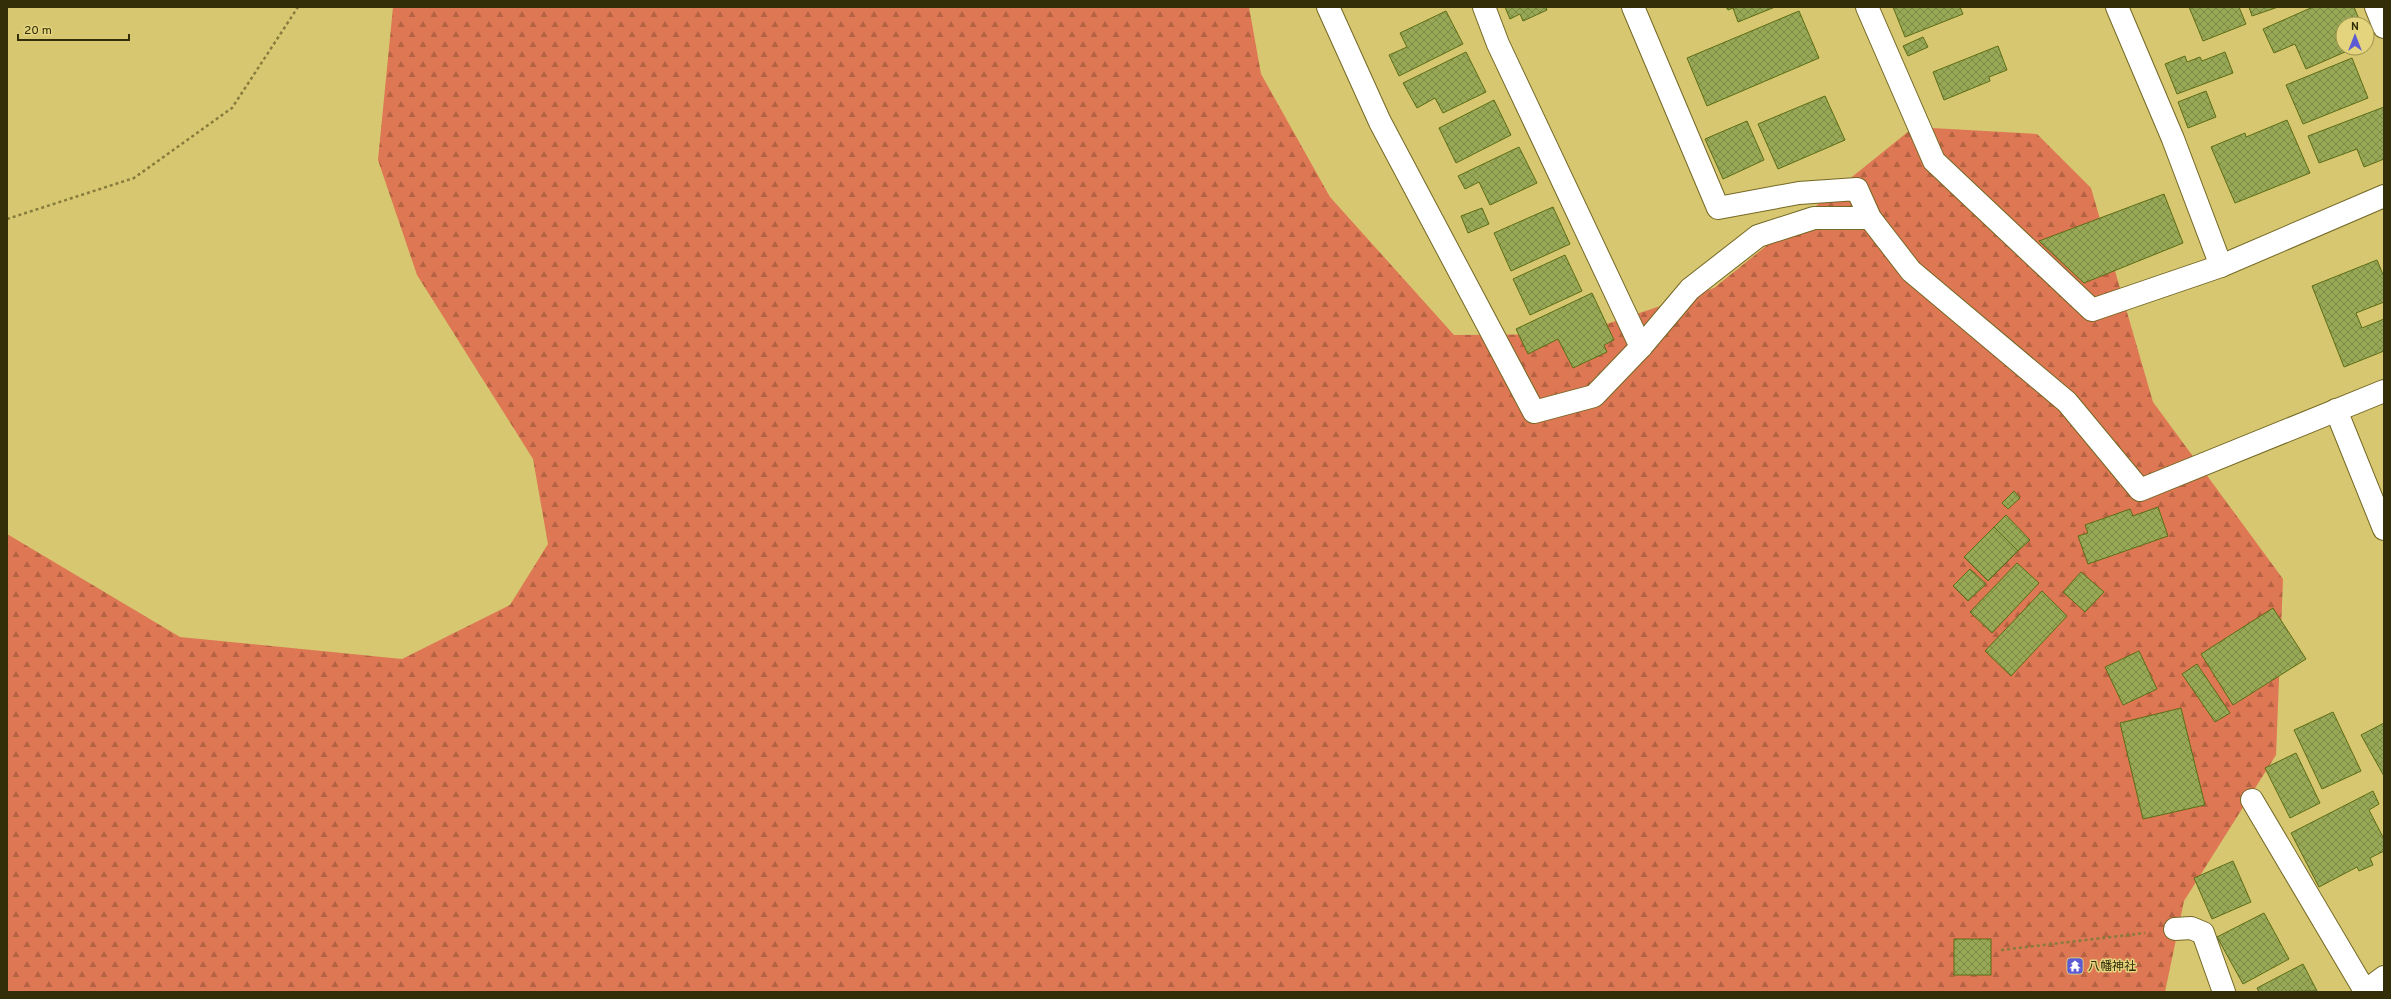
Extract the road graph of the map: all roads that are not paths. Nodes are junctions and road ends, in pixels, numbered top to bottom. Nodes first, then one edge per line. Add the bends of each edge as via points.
1 (1328, 7) edge
2 (1484, 7) edge
3 (1633, 7) edge
4 (1867, 7) edge
5 (2117, 7) edge
6 (2376, 7) edge
7 (2384, 27) edge
8 (2384, 196) edge
9 (1870, 218) junction
10 (2221, 266) junction
11 (1641, 347) junction
12 (2384, 391) edge
13 (2336, 410) junction
14 (2384, 529) edge
15 (2252, 800) dead end
16 (2175, 929) road end
17 (2384, 977) edge
18 (2224, 992) edge
19 (2364, 992) edge

1 - 11 street via 1380,122 1534,412 1594,396
2 - 11 street via 1498,44
3 - 9 street via 1718,208 1799,193 1857,189
4 - 10 street via 1934,161 2092,310
5 - 10 street via 2173,139
6 - 7 street
8 - 10 street
9 - 11 street via 1814,218 1758,236 1690,289
9 - 13 street via 1911,271 2067,402 2140,490
12 - 13 street
13 - 14 street
15 - 19 street
16 - 18 street via 2190,928 2203,933
17 - 19 street

